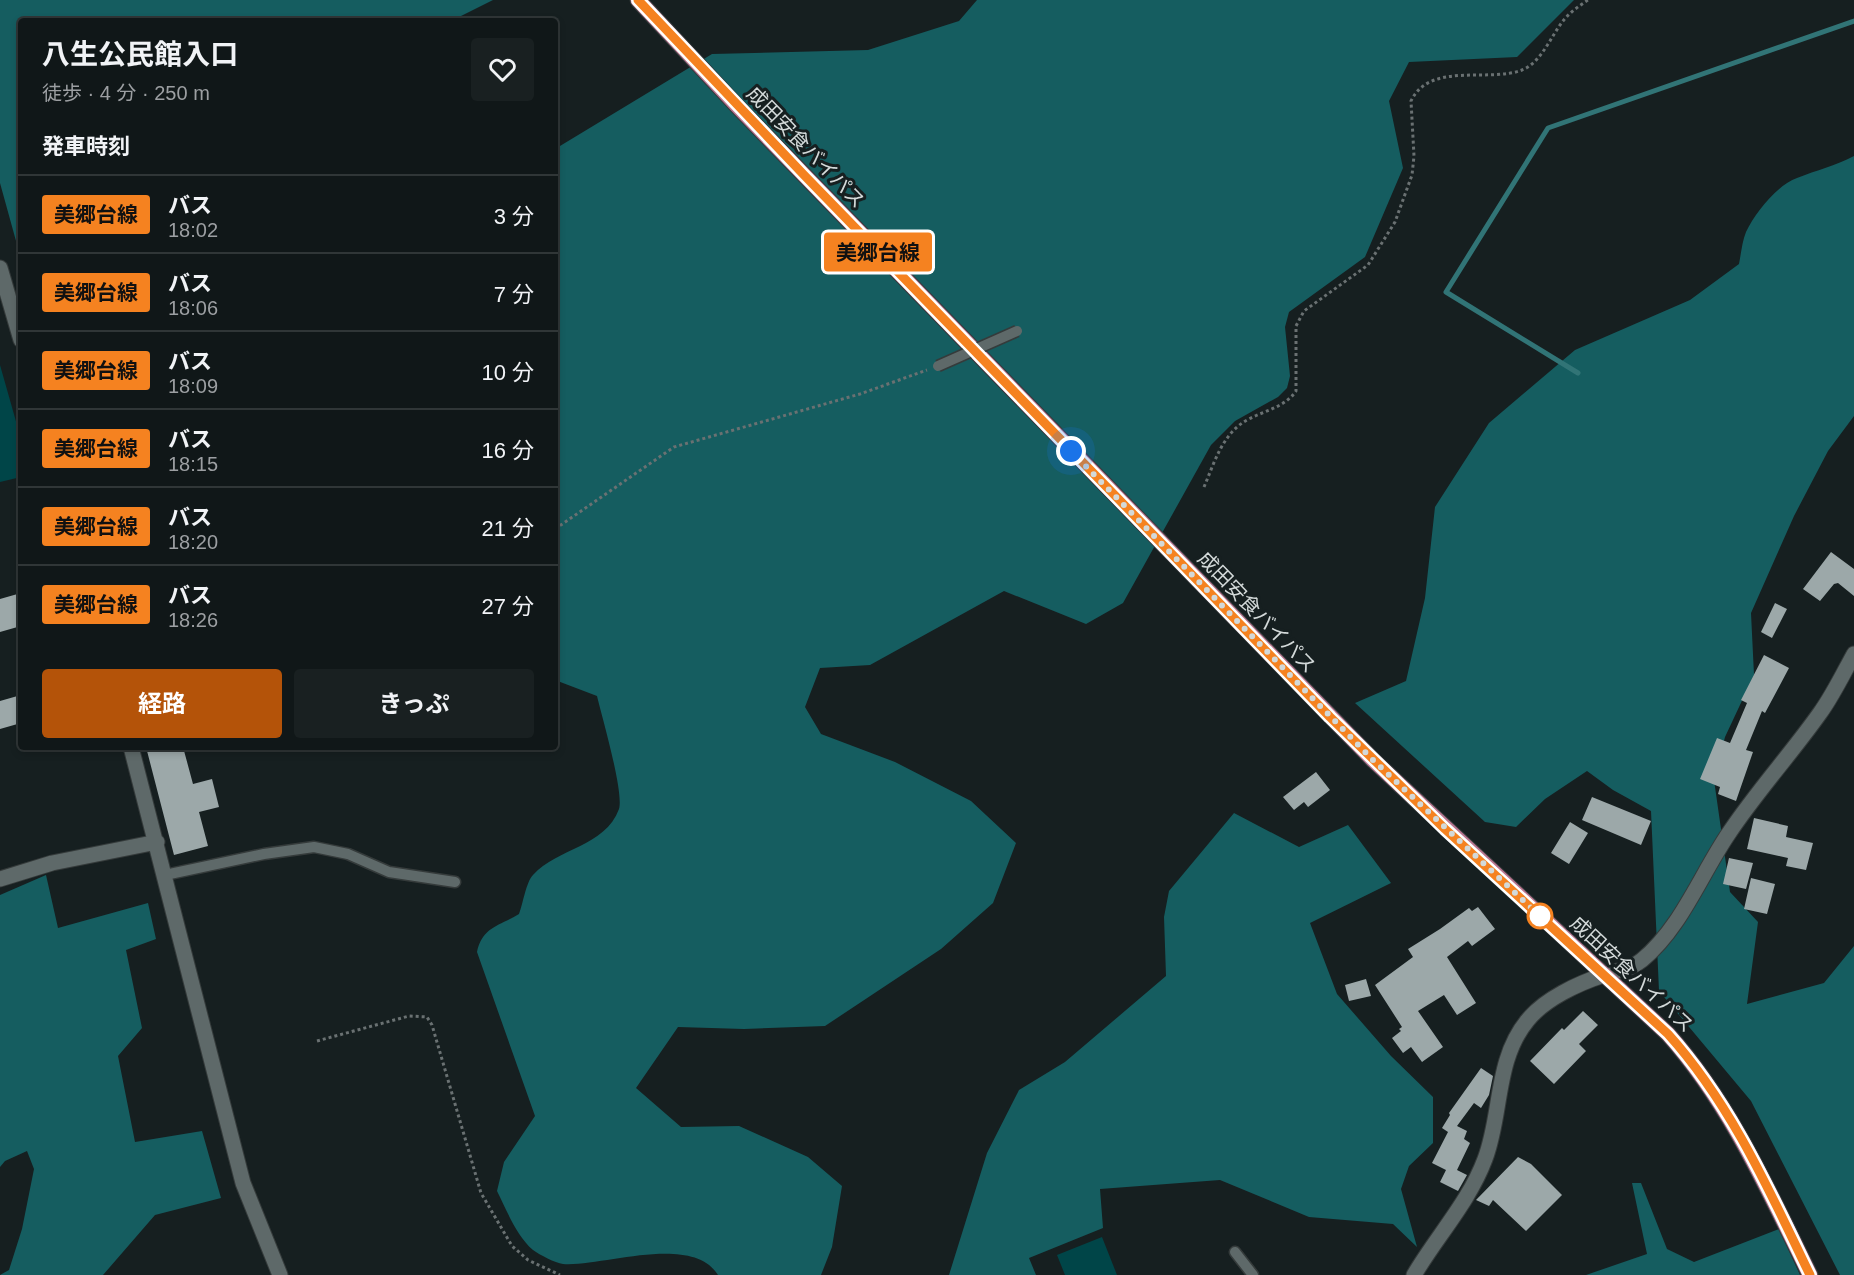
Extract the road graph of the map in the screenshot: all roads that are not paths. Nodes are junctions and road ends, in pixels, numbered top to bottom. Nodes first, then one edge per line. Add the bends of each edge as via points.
1 (638, 0) edge
2 (0, 268) edge
3 (18, 330) edge
4 (1017, 332) dead end
5 (938, 366) road end
6 (1854, 654) edge
7 (132, 750) edge
8 (157, 842) junction
9 (165, 875) junction
10 (0, 879) edge
11 (455, 882) dead end
12 (1604, 975) junction
13 (1235, 1252) dead end
14 (280, 1275) edge
15 (1253, 1275) edge
16 (1414, 1275) edge
17 (1810, 1275) edge

1 - 12 main road, 成田安食バイパス via 1365,752
2 - 3 street
4 - 5 lane, bridge
6 - 12 street via 1821,712 1729,833 1668,932 1627,970
7 - 8 street
8 - 9 street
8 - 10 street via 52,863
9 - 11 lane via 314,847 348,854 389,872
9 - 14 street via 243,1184
12 - 16 street via 1539,1008 1522,1028 1505,1068 1486,1157 1478,1176 1454,1219
12 - 17 main road, 成田安食バイパス via 1695,1064 1735,1125
13 - 15 lane

